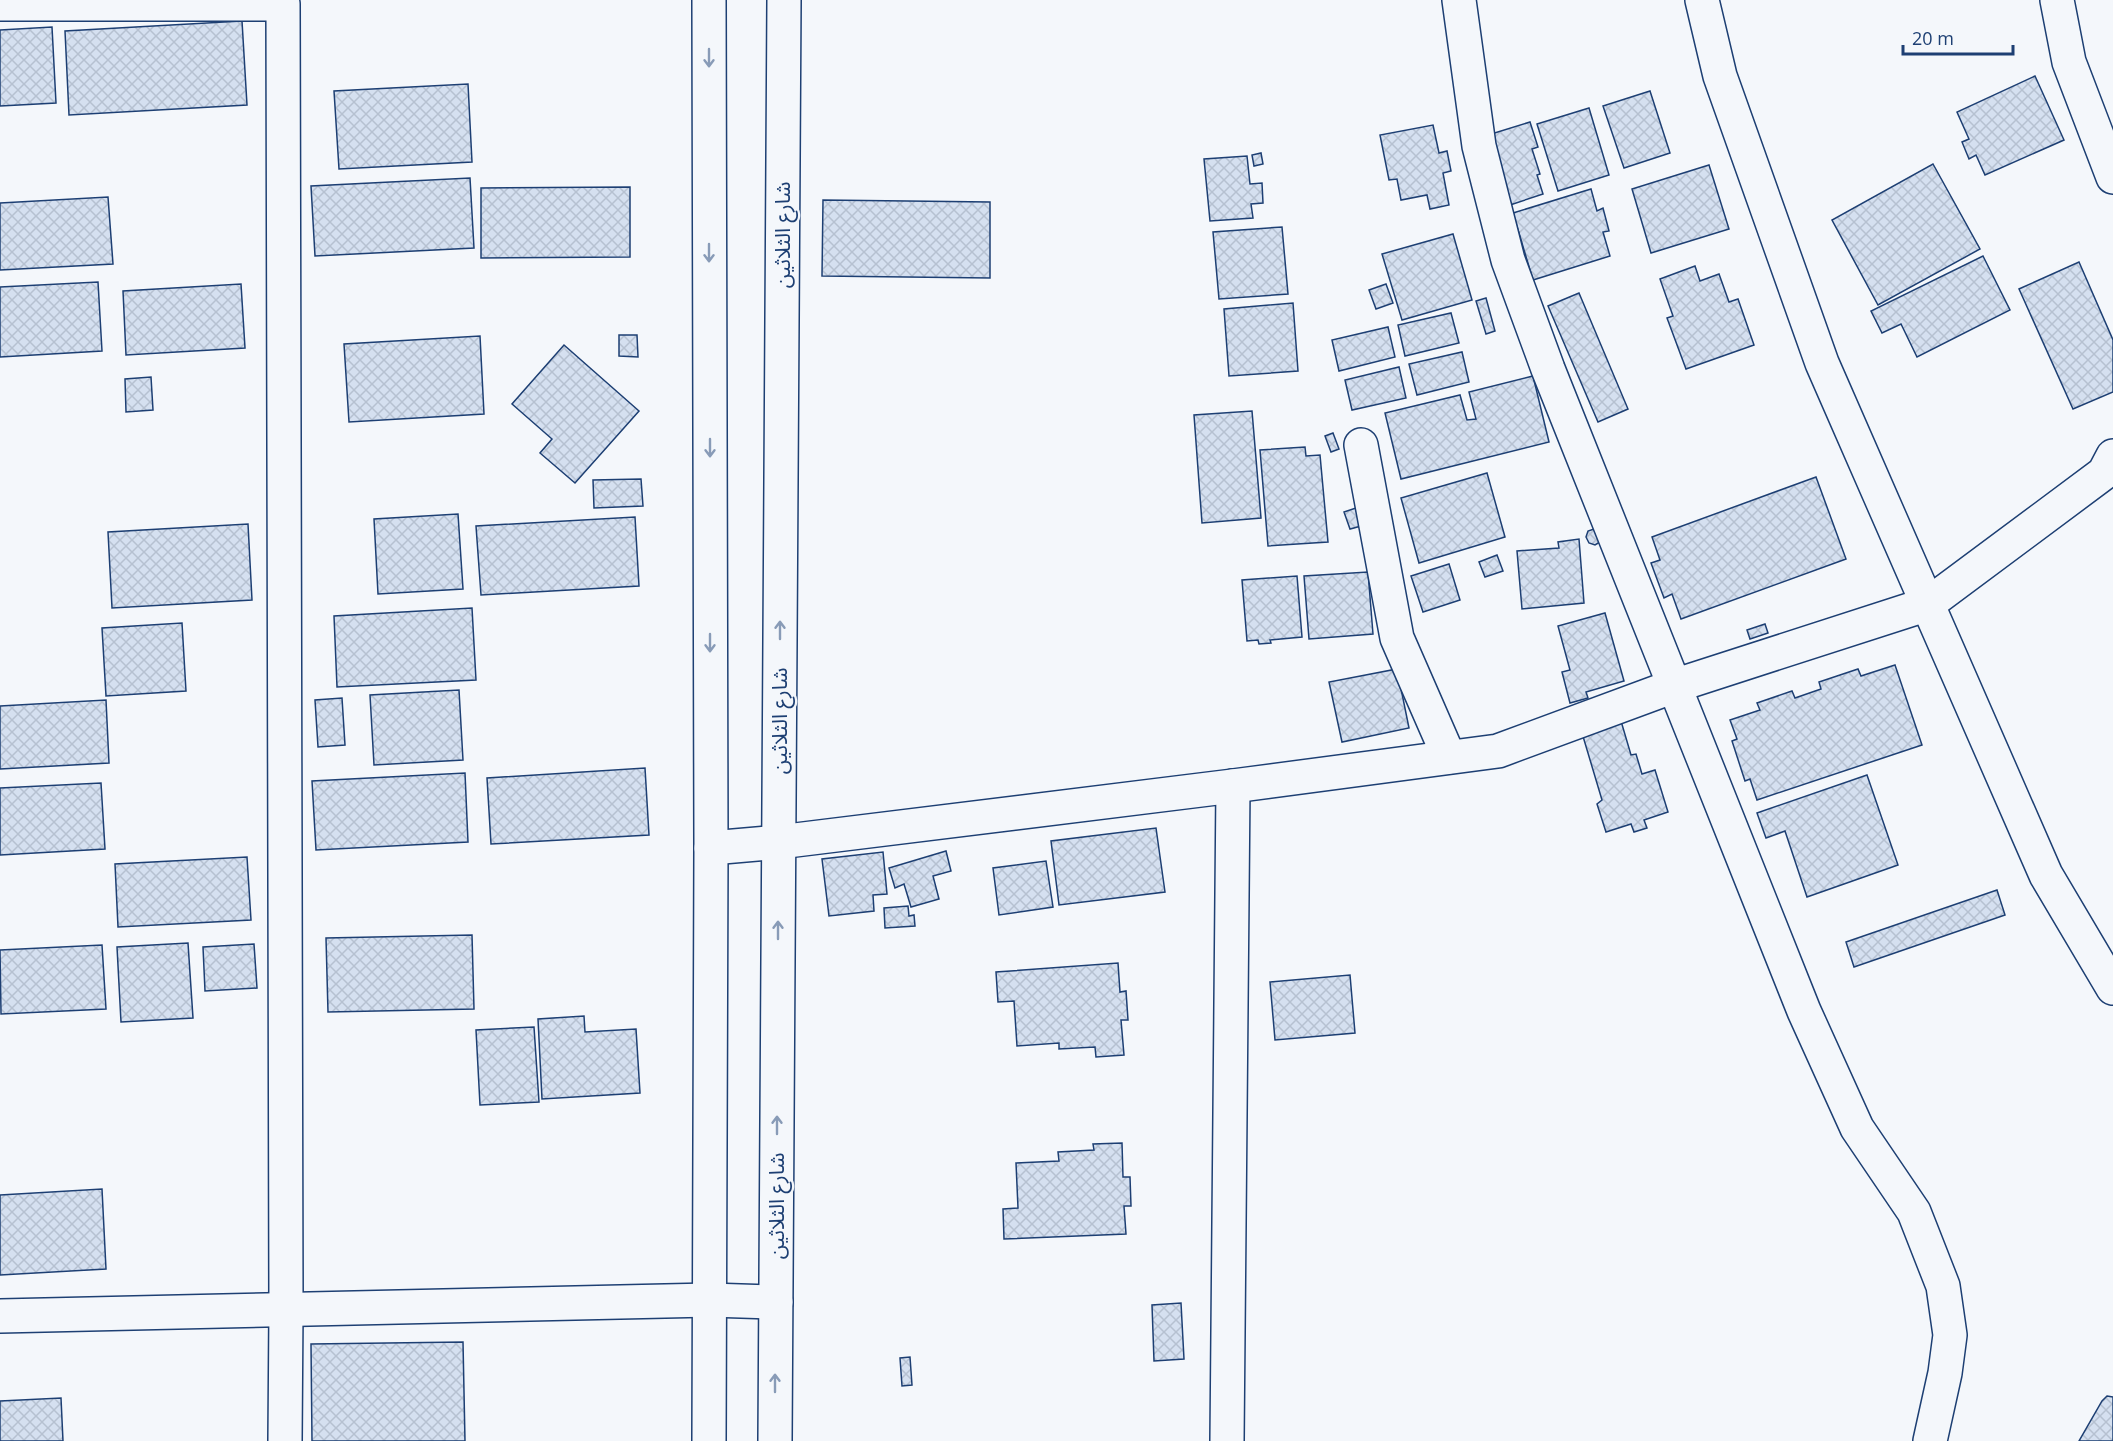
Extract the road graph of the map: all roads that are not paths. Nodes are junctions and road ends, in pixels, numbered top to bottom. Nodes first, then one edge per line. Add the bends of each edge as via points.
1 (709, 0) edge
2 (784, 0) edge
3 (1459, 0) edge
4 (1702, 0) edge
5 (2057, 0) edge
6 (0, 4) edge
7 (2113, 177) edge
8 (1361, 445) dead end
9 (2110, 468) edge
10 (1928, 604) junction
11 (1674, 686) junction
12 (1449, 758) junction
13 (1233, 786) junction
14 (779, 842) junction
15 (711, 848) junction
16 (2113, 988) edge
17 (710, 1300) junction
18 (776, 1302) junction
19 (286, 1309) junction
20 (0, 1316) edge
21 (285, 1441) edge
22 (709, 1441) edge
23 (775, 1441) edge
24 (1227, 1441) edge
25 (1930, 1441) edge

1 -> 15 street
14 -> 2 street, شارع الثلاثين
3 - 11 street via 1479,146 1508,260
4 - 10 street via 1720,76 1822,363
5 - 7 street via 2069,62
6 - 19 street via 283,4
8 - 12 street via 1397,638
9 - 10 street
10 - 11 street
10 - 16 street via 2046,875
11 - 12 street via 1498,751
11 - 25 street via 1804,1011 1857,1128 1914,1212 1942,1286 1950,1335
12 - 13 street
13 - 14 street
13 - 24 street
14 - 15 street
18 -> 14 street, شارع الثلاثين
15 - 17 street
17 - 18 street
17 - 19 street
17 - 22 street
23 -> 18 street, شارع الثلاثين
19 - 20 street
19 - 21 street

